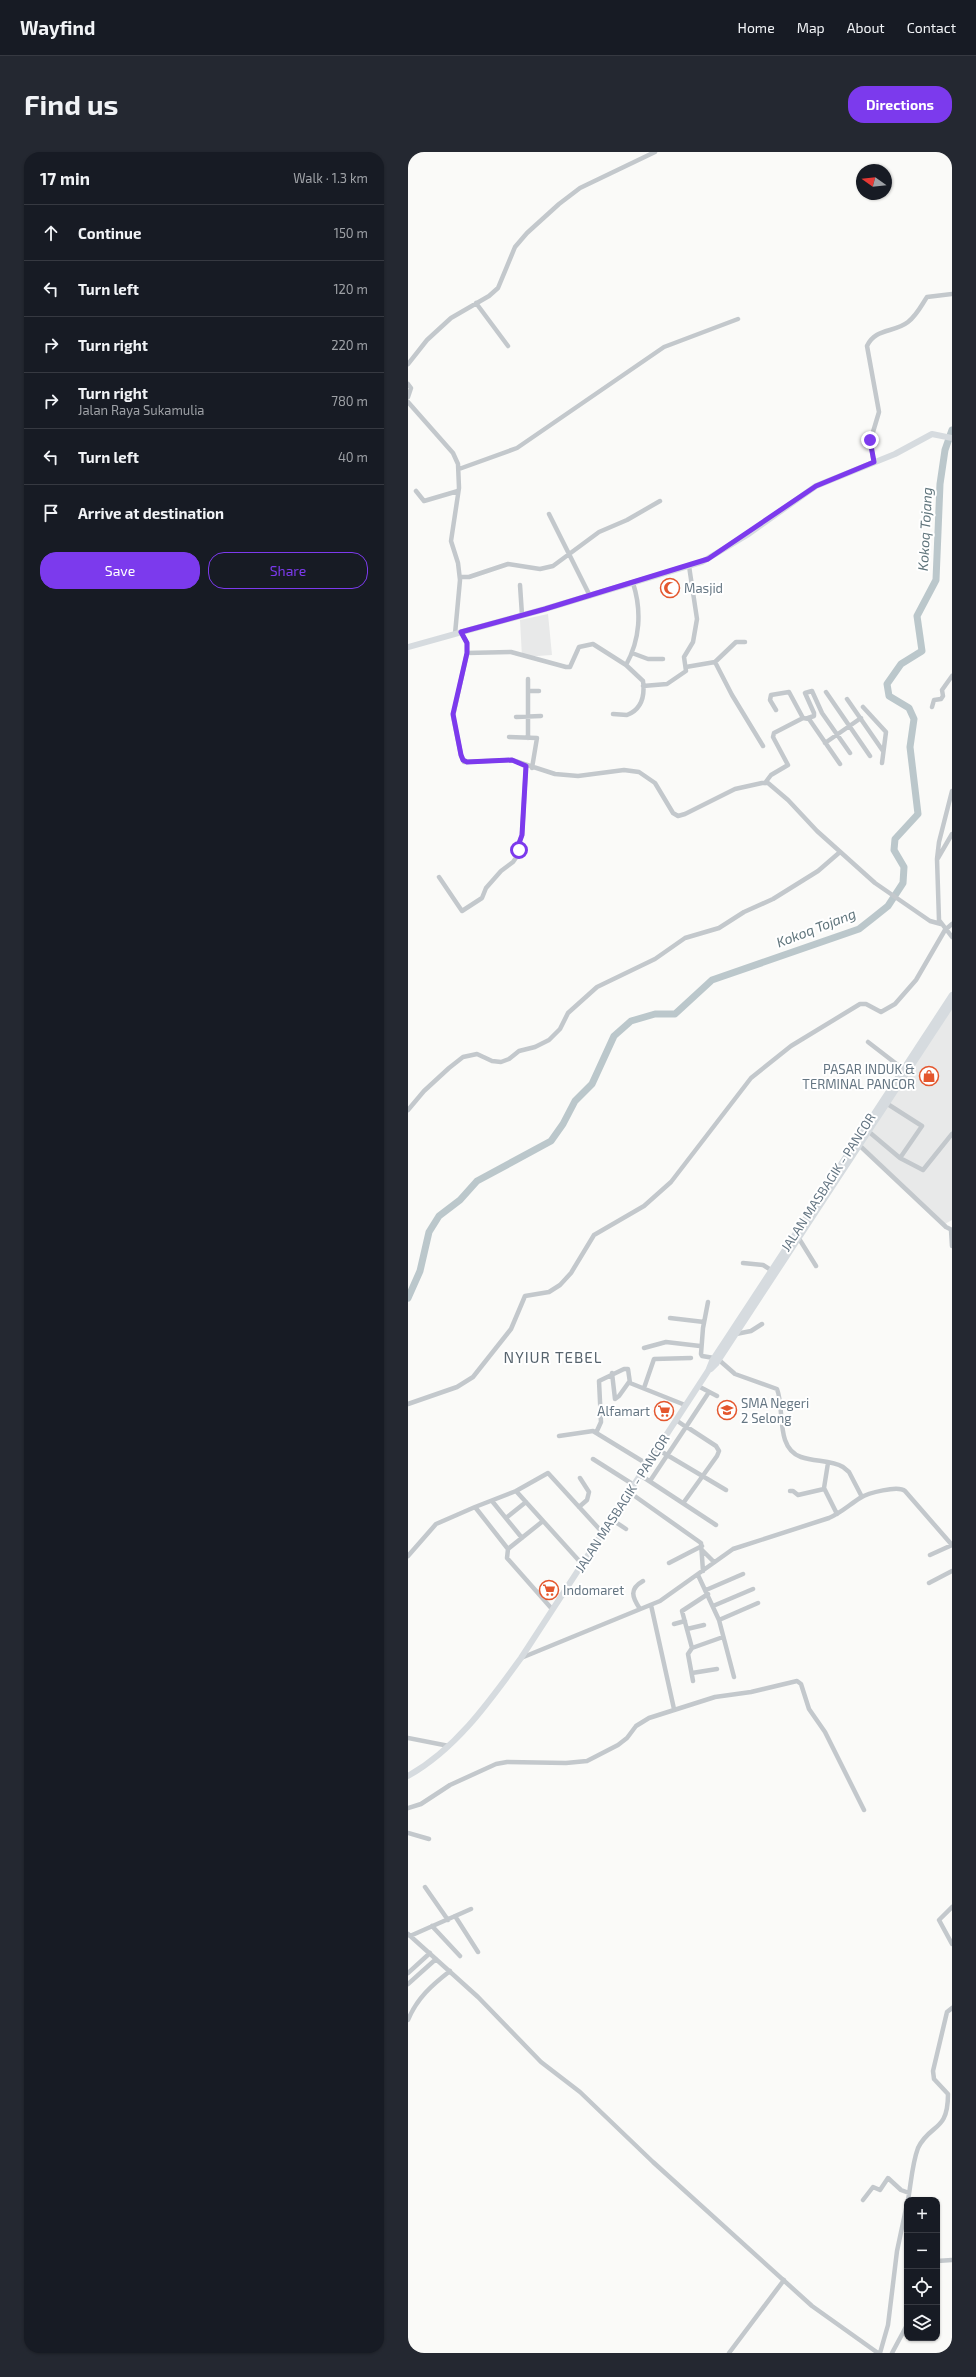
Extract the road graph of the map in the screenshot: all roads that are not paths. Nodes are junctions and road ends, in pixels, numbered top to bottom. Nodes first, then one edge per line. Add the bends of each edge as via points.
1 (655, 152) edge
2 (952, 294) edge
3 (476, 303) junction
4 (738, 319) dead end
5 (508, 346) dead end
6 (408, 364) edge
7 (408, 384) edge
8 (408, 397) edge
9 (408, 402) edge
10 (952, 438) edge
11 (874, 462) junction
12 (459, 469) junction
13 (416, 491) dead end
14 (458, 492) junction
15 (660, 501) dead end
16 (549, 514) dead end
17 (570, 554) junction
18 (689, 566) junction
19 (460, 578) junction
20 (633, 583) junction
21 (520, 586) dead end
22 (590, 596) junction
23 (522, 615) junction
24 (461, 632) junction
25 (455, 634) junction
26 (745, 642) dead end
27 (408, 647) edge
28 (467, 653) junction
29 (632, 653) junction
30 (663, 660) dead end
31 (715, 662) junction
32 (626, 665) junction
33 (686, 667) junction
34 (952, 676) edge
35 (528, 679) dead end
36 (643, 686) junction
37 (528, 691) junction
38 (539, 691) dead end
39 (826, 692) dead end
40 (847, 699) dead end
41 (864, 707) dead end
42 (932, 707) dead end
43 (776, 710) dead end
44 (613, 714) dead end
45 (542, 716) dead end
46 (516, 717) dead end
47 (528, 717) junction
48 (805, 718) junction
49 (861, 718) junction
50 (849, 726) junction
51 (837, 734) junction
52 (510, 737) dead end
53 (528, 738) junction
54 (825, 743) junction
55 (763, 746) dead end
56 (883, 752) junction
57 (850, 753) dead end
58 (870, 756) dead end
59 (882, 763) dead end
60 (840, 764) dead end
61 (526, 766) junction
62 (532, 768) junction
63 (765, 783) junction
64 (952, 791) edge
65 (952, 834) edge
66 (951, 840) edge
67 (840, 852) junction
68 (937, 859) junction
69 (439, 877) dead end
70 (941, 924) junction
71 (952, 924) edge
72 (945, 930) junction
73 (952, 937) edge
74 (952, 995) edge
75 (952, 1005) edge
76 (868, 1042) dead end
77 (903, 1069) junction
78 (886, 1103) junction
79 (408, 1110) edge
80 (868, 1131) junction
81 (951, 1137) edge
82 (857, 1143) junction
83 (900, 1158) junction
84 (810, 1214) junction
85 (951, 1230) edge
86 (798, 1237) junction
87 (952, 1246) edge
88 (743, 1262) dead end
89 (816, 1266) dead end
90 (773, 1271) junction
91 (708, 1302) dead end
92 (670, 1318) dead end
93 (704, 1322) junction
94 (762, 1324) dead end
95 (736, 1334) junction
96 (700, 1346) junction
97 (644, 1348) dead end
98 (691, 1358) dead end
99 (717, 1359) junction
100 (612, 1373) junction
101 (629, 1382) junction
102 (698, 1386) junction
103 (644, 1388) junction
104 (709, 1392) junction
105 (717, 1396) dead end
106 (408, 1404) edge
107 (685, 1405) junction
108 (676, 1420) junction
109 (686, 1427) junction
110 (596, 1433) junction
111 (559, 1436) dead end
112 (657, 1449) junction
113 (667, 1455) junction
114 (593, 1459) dead end
115 (828, 1463) junction
116 (647, 1464) junction
117 (640, 1475) junction
118 (703, 1476) junction
119 (580, 1478) dead end
120 (650, 1481) junction
121 (634, 1485) junction
122 (824, 1489) junction
123 (726, 1490) dead end
124 (790, 1491) dead end
125 (516, 1492) junction
126 (628, 1492) junction
127 (862, 1497) junction
128 (492, 1501) junction
129 (526, 1502) junction
130 (684, 1502) junction
131 (475, 1507) junction
132 (579, 1507) junction
133 (837, 1514) junction
134 (506, 1518) junction
135 (611, 1519) junction
136 (543, 1520) junction
137 (716, 1525) dead end
138 (626, 1529) dead end
139 (602, 1532) junction
140 (522, 1538) junction
141 (952, 1545) edge
142 (702, 1546) junction
143 (508, 1549) junction
144 (702, 1551) junction
145 (930, 1555) dead end
146 (408, 1556) edge
147 (669, 1562) dead end
148 (714, 1562) junction
149 (582, 1564) junction
150 (703, 1571) junction
151 (952, 1571) edge
152 (743, 1574) dead end
153 (698, 1575) junction
154 (642, 1582) dead end
155 (929, 1583) dead end
156 (753, 1589) dead end
157 (707, 1592) junction
158 (758, 1603) dead end
159 (651, 1605) junction
160 (713, 1606) junction
161 (552, 1609) junction
162 (640, 1609) junction
163 (719, 1620) junction
164 (685, 1621) junction
165 (674, 1624) dead end
166 (704, 1625) dead end
167 (687, 1629) junction
168 (723, 1637) junction
169 (692, 1648) junction
170 (521, 1658) junction
171 (718, 1668) dead end
172 (692, 1673) junction
173 (734, 1677) dead end
174 (693, 1681) dead end
175 (674, 1709) junction
176 (408, 1738) edge
177 (449, 1746) junction
178 (408, 1776) edge
179 (408, 1808) edge
180 (864, 1810) dead end
181 (408, 1833) edge
182 (429, 1839) dead end
183 (425, 1887) dead end
184 (952, 1907) edge
185 (471, 1909) dead end
186 (455, 1916) junction
187 (448, 1920) junction
188 (432, 1926) junction
189 (409, 1935) edge
190 (952, 1944) edge
191 (478, 1952) dead end
192 (430, 1953) junction
193 (460, 1956) dead end
194 (436, 1959) junction
195 (450, 1972) junction
196 (408, 1973) edge
197 (408, 1984) edge
198 (952, 2008) edge
199 (408, 2019) edge
200 (909, 2193) junction
201 (908, 2197) edge
202 (863, 2200) dead end
203 (904, 2232) edge
204 (952, 2260) edge
205 (940, 2261) edge
206 (784, 2280) junction
207 (904, 2331) edge
208 (729, 2353) edge
209 (879, 2353) edge
210 (892, 2353) edge

1 - 3 street via 570,194 523,237 510,256 498,288
2 - 11 street via 927,297 909,322 902,327 874,335 867,346 879,412 870,442
3 - 5 street
3 - 6 street via 461,311 429,337
4 - 12 street via 664,347 517,448
7 - 8 street via 411,388
9 - 12 street via 453,453
10 - 11 main road via 930,435 907,449
11 - 18 main road via 816,486 722,551
12 - 14 street
13 - 14 street via 424,501
14 - 19 street via 451,542
15 - 17 street via 627,520 604,528
16 - 17 street
17 - 19 street via 546,568 508,564
17 - 22 street
18 - 20 main road
18 - 33 street via 697,619 693,642 684,657
19 - 25 street
20 - 22 main road
20 - 29 street via 638,614 636,642
21 - 23 street
22 - 23 main road
23 - 24 main road
24 - 25 main road
24 - 28 street via 467,643
25 - 27 main road
26 - 31 street via 736,642
28 - 32 street via 511,652 570,667 579,647 592,644
28 - 61 street via 453,714 462,759 467,762 512,760
29 - 30 street
29 - 32 street
31 - 33 street
31 - 55 street
32 - 36 street via 642,680
33 - 36 street via 686,672 667,684
34 - 42 street via 942,690 944,696 934,700
35 - 37 street
36 - 44 street via 642,702 638,708 627,715
37 - 38 street
37 - 47 street
39 - 50 street
40 - 49 street
41 - 56 street via 886,732
43 - 48 street via 770,700 771,695 789,692
45 - 47 street
46 - 47 street
47 - 53 street
48 - 51 street via 814,716 805,693 812,691 822,713
48 - 54 street
48 - 63 street via 774,733 773,737 788,765 771,775
49 - 50 street
49 - 56 street
50 - 51 street
50 - 58 street
51 - 54 street
51 - 57 street
52 - 53 street
53 - 62 street via 538,739
54 - 60 street
56 - 59 street
61 - 62 street
61 - 69 street via 522,835 518,846 520,852 513,862 486,888 482,898 462,911
62 - 63 street via 578,776 624,770 639,772 655,783 673,813 678,816 732,790
63 - 67 street via 785,797
64 - 68 street
65 - 66 street
66 - 68 street
67 - 70 street via 930,921
67 - 79 street via 818,871 773,899 744,912 719,928 685,938 655,959 597,987 568,1014 560,1029 549,1040 519,1050 501,1062 476,1054 464,1057 424,1091
68 - 70 street via 938,916
70 - 72 street
71 - 72 street
72 - 73 street
72 - 106 street via 920,975 890,1009 880,1012 866,1004 860,1004 791,1046 746,1082 671,1182 644,1206 594,1235 571,1273 560,1285 549,1292 525,1296 511,1329 473,1377 457,1387
74 - 77 main road, JALAN MASBAGIK - PANCOR
75 - 78 main road, JALAN MASBAGIK - PANCOR
76 - 77 street
77 - 82 main road, JALAN MASBAGIK - PANCOR
78 - 80 main road, JALAN MASBAGIK - PANCOR
78 - 83 street via 922,1126
80 - 82 main road, JALAN MASBAGIK - PANCOR
80 - 83 street
81 - 83 street via 923,1170
82 - 84 main road, JALAN MASBAGIK - PANCOR
82 - 85 street
84 - 86 main road, JALAN MASBAGIK - PANCOR
84 - 90 main road, JALAN MASBAGIK - PANCOR
85 - 87 street
86 - 89 street
86 - 90 main road, JALAN MASBAGIK - PANCOR
88 - 90 street via 763,1265
90 - 95 main road, JALAN MASBAGIK - PANCOR
90 - 99 main road, JALAN MASBAGIK - PANCOR
91 - 93 street
92 - 93 street
93 - 96 street
94 - 95 street via 751,1331
95 - 99 main road, JALAN MASBAGIK - PANCOR
96 - 97 street via 666,1342
96 - 99 street via 702,1356
98 - 103 street via 654,1359
99 - 102 main road, JALAN MASBAGIK - PANCOR
99 - 115 street via 735,1374 777,1389 782,1411 781,1431 790,1448 802,1458
100 - 101 street via 627,1369
100 - 101 street via 615,1399
100 - 110 street via 599,1380 601,1422
101 - 103 street
102 - 104 street
102 - 107 main road, JALAN MASBAGIK - PANCOR
103 - 107 street
104 - 105 street
104 - 109 street
107 - 108 main road, JALAN MASBAGIK - PANCOR
108 - 109 street
108 - 112 main road, JALAN MASBAGIK - PANCOR
109 - 113 street
109 - 118 street via 718,1448 717,1456
110 - 111 street via 591,1431
110 - 116 street
112 - 113 street
112 - 116 main road, JALAN MASBAGIK - PANCOR
113 - 118 street
113 - 120 street
114 - 121 street
115 - 122 street
115 - 127 street via 846,1469
116 - 117 main road, JALAN MASBAGIK - PANCOR
117 - 120 street
117 - 121 main road, JALAN MASBAGIK - PANCOR
118 - 123 street
118 - 130 street
119 - 132 street via 589,1492 588,1500
120 - 130 street
121 - 126 main road, JALAN MASBAGIK - PANCOR
122 - 124 street via 798,1495
122 - 133 street
125 - 128 street
125 - 129 street
125 - 132 street via 548,1473
126 - 135 main road, JALAN MASBAGIK - PANCOR
126 - 142 street via 696,1538
127 - 133 street
127 - 141 street via 896,1487 903,1489
128 - 131 street
128 - 134 street
129 - 134 street
129 - 136 street
130 - 137 street
131 - 143 street
131 - 146 street via 436,1524
132 - 139 street
133 - 148 street via 737,1547
134 - 140 street
135 - 138 street
135 - 139 main road, JALAN MASBAGIK - PANCOR
136 - 140 street
136 - 149 street
139 - 149 main road, JALAN MASBAGIK - PANCOR
140 - 143 street
141 - 145 street
142 - 144 street
142 - 147 street
143 - 161 street via 507,1558
144 - 148 street
144 - 150 street
148 - 150 street
149 - 161 main road, JALAN MASBAGIK - PANCOR
150 - 153 street
151 - 155 street
152 - 157 street
153 - 157 street
153 - 159 street
154 - 162 street via 633,1590 633,1598
156 - 160 street
157 - 160 street
157 - 164 street via 683,1610
158 - 163 street
159 - 162 street
159 - 175 street
160 - 163 street
161 - 170 main road, JALAN MASBAGIK - PANCOR
162 - 170 street
163 - 168 street
164 - 165 street
164 - 167 street
166 - 167 street
167 - 169 street
168 - 169 street
168 - 173 street
169 - 172 street via 688,1654
170 - 177 main road, JALAN MASBAGIK - PANCOR via 491,1699
171 - 172 street
172 - 174 street
175 - 179 street via 638,1724 623,1742 593,1758 566,1763 496,1764 450,1785 422,1804
175 - 180 street via 726,1695 799,1682 809,1709 825,1732
176 - 177 street
177 - 178 main road, JALAN MASBAGIK - PANCOR via 427,1765
181 - 182 street
183 - 187 street
184 - 190 street via 939,1920
185 - 186 street
186 - 187 street
186 - 191 street
187 - 188 street
188 - 189 street
188 - 193 street
189 - 192 street
192 - 194 street
192 - 196 street
194 - 195 street
194 - 197 street
195 - 199 street via 427,1989
195 - 206 street via 541,2062 580,2092 653,2162
198 - 200 street via 947,2012 933,2070 934,2079 948,2094 947,2110 943,2121 918,2150
200 - 201 street
200 - 202 street via 901,2190 888,2178 881,2189 873,2187
203 - 209 street via 897,2250 888,2325
204 - 205 street
206 - 208 street
206 - 209 street via 822,2314
207 - 210 street

